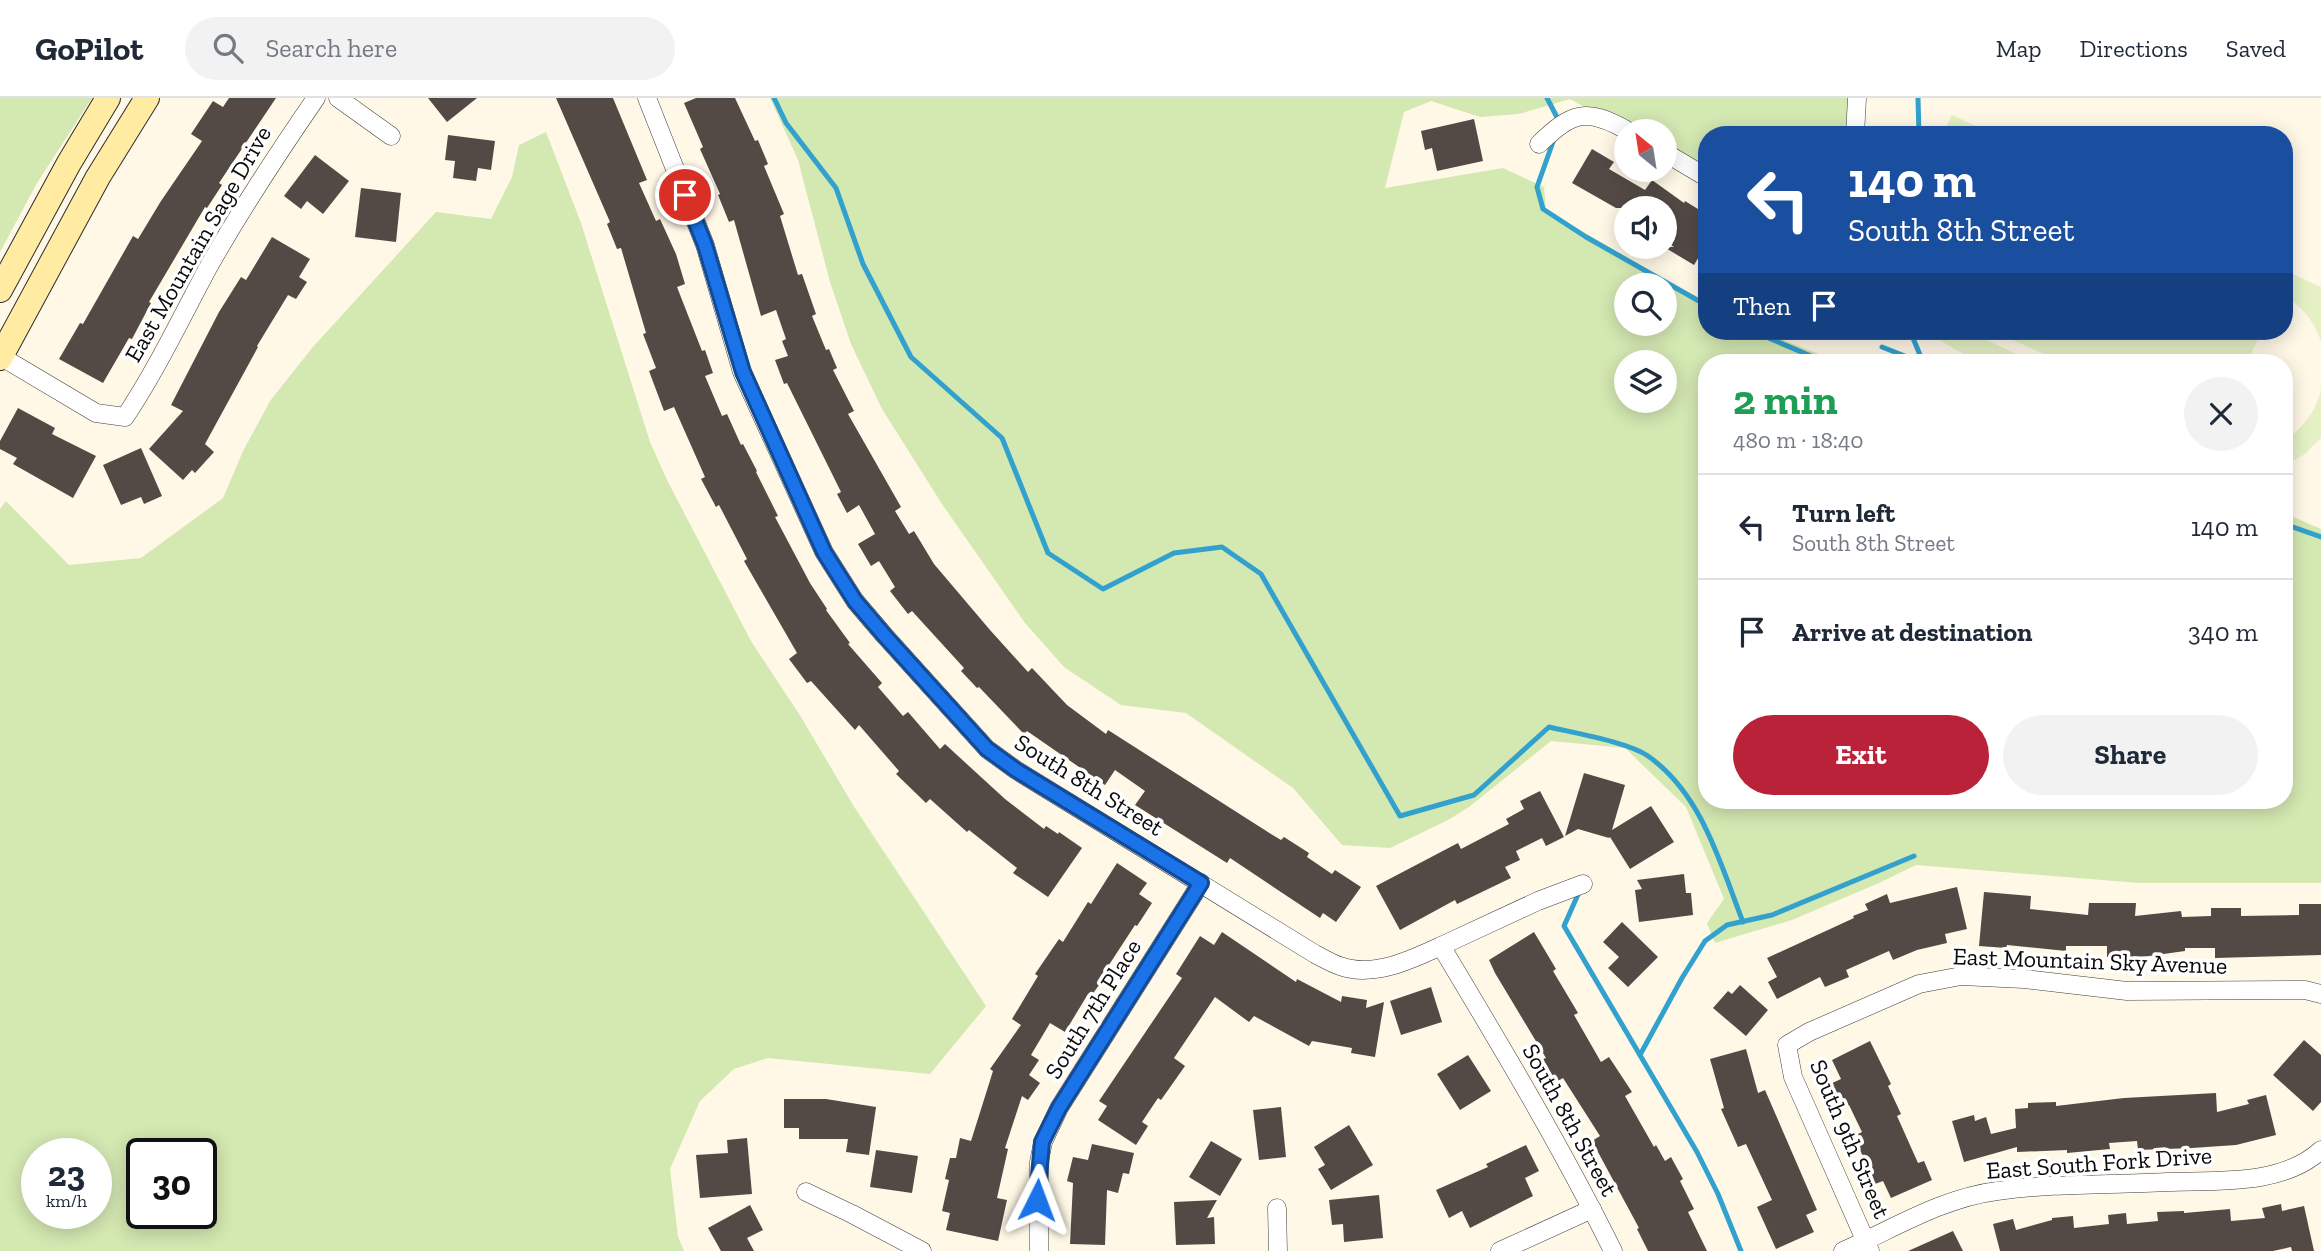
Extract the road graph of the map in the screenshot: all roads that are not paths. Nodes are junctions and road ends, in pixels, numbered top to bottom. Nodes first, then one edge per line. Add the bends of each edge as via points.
1 (108, 98) edge
2 (147, 98) edge
3 (316, 98) edge
4 (338, 98) edge
5 (647, 98) edge
6 (1857, 98) edge
7 (1614, 123) edge
8 (1855, 126) edge
9 (391, 136) dead end
10 (1539, 144) dead end
11 (1677, 160) edge
12 (1698, 172) edge
13 (0, 290) edge
14 (0, 357) edge
15 (1201, 883) junction
16 (1583, 884) dead end
17 (1441, 946) junction
18 (2321, 993) edge
19 (1787, 1045) joint
20 (2321, 1150) edge
21 (806, 1192) dead end
22 (1277, 1208) dead end
23 (1592, 1209) junction
24 (1868, 1246) edge
25 (922, 1251) edge
26 (1039, 1251) edge
27 (1278, 1251) edge
28 (1500, 1251) edge
29 (1613, 1251) edge
30 (1843, 1251) edge

1 - 13 street
2 - 14 street via 98,177
3 - 14 street, East Mountain Sage Drive via 266,169 125,417 96,413
4 - 9 street
5 - 15 street, South 8th Street via 705,245 743,372 824,552 855,601 987,749
6 - 8 street
7 - 10 street via 1582,114 1560,123
11 - 12 street
15 - 17 street, South 8th Street via 1342,967 1376,970
15 - 26 street, South 7th Place via 1042,1142
16 - 17 street
17 - 23 street, South 8th Street
18 - 19 street, East Mountain Sky Avenue via 2127,991 1961,976 1919,984
19 - 24 street, South 9th Street via 1793,1077
20 - 24 street, East South Fork Drive via 2292,1169 2249,1179 1995,1191 1944,1204
21 - 25 street
22 - 27 street
23 - 28 street
23 - 29 street, South 8th Street
24 - 30 street, East South Fork Drive

